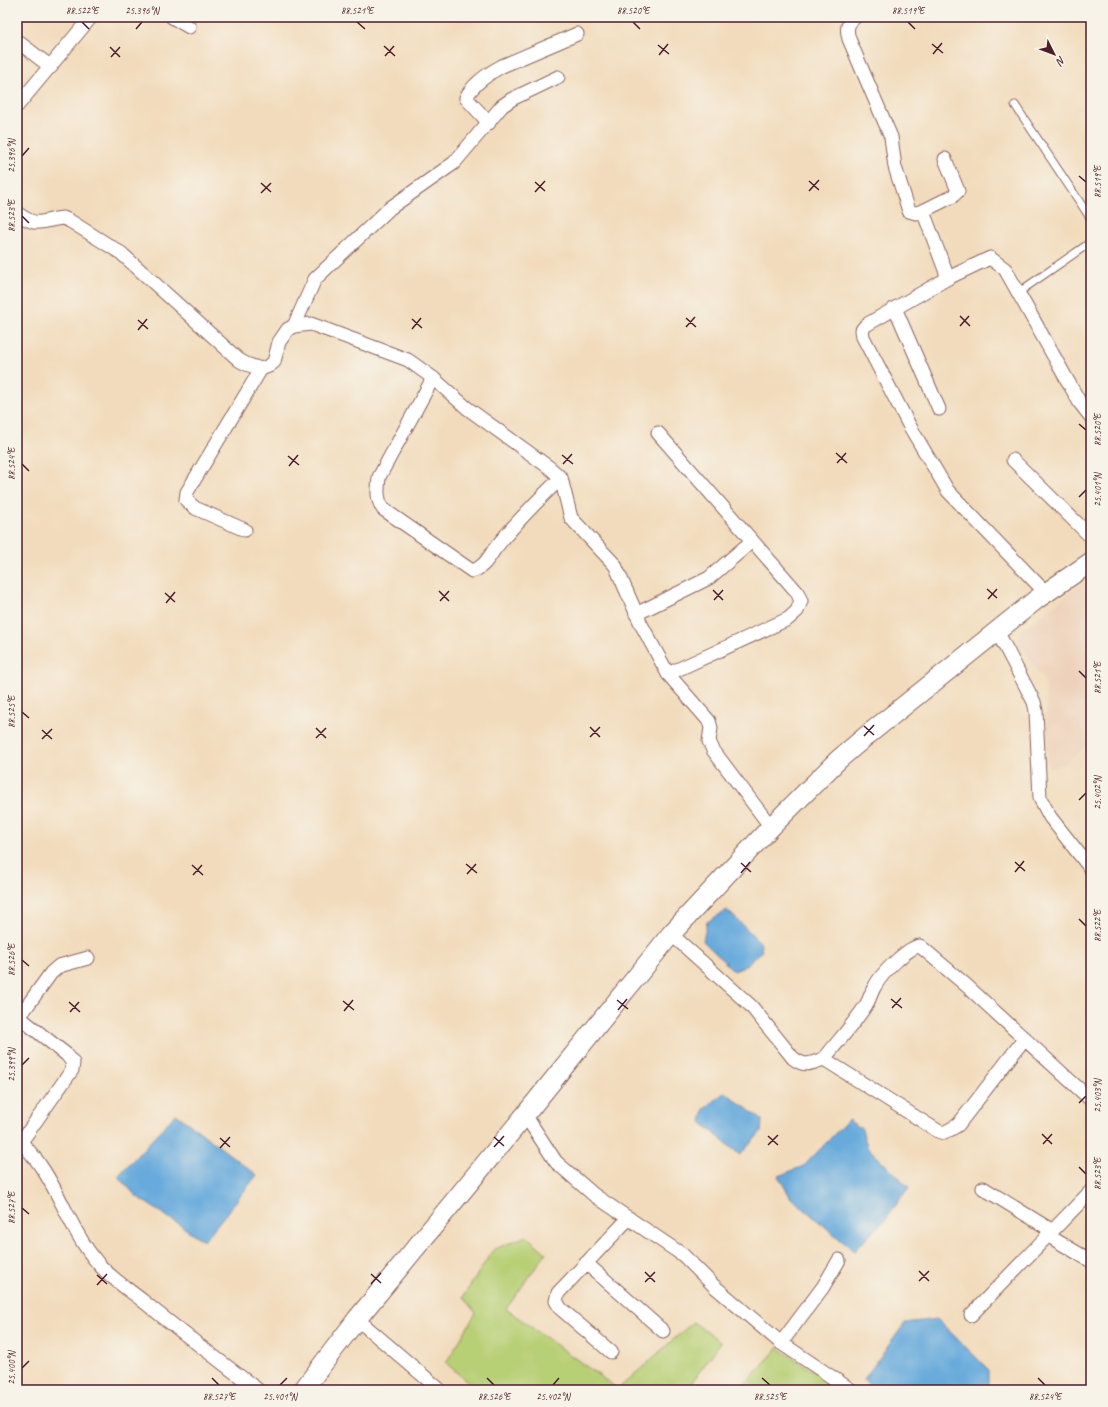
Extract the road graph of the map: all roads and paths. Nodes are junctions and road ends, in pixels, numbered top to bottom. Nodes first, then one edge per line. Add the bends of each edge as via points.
1 (91, 17) edge
2 (172, 17) edge
3 (855, 17) edge
4 (189, 27) dead end
5 (577, 34) dead end
6 (17, 41) edge
7 (51, 67) junction
8 (558, 77) dead end
9 (1016, 105) dead end
10 (17, 106) edge
11 (488, 123) junction
12 (945, 159) dead end
13 (923, 211) junction
14 (17, 213) edge
15 (1091, 219) edge
16 (1091, 242) edge
17 (948, 278) junction
18 (1018, 292) junction
19 (895, 308) junction
20 (294, 326) junction
21 (261, 369) junction
22 (433, 378) junction
23 (939, 409) dead end
24 (1091, 417) edge
25 (658, 433) dead end
26 (1012, 460) dead end
27 (561, 478) junction
28 (245, 530) dead end
29 (1091, 537) edge
30 (752, 542) junction
31 (1091, 562) edge
32 (1046, 593) junction
33 (636, 614) junction
34 (997, 631) junction
35 (668, 674) junction
36 (772, 826) junction
37 (1091, 869) edge
38 (671, 934) junction
39 (88, 958) dead end
40 (18, 1018) edge
41 (1025, 1038) junction
42 (824, 1059) junction
43 (1091, 1100) edge
44 (526, 1115) junction
45 (19, 1140) edge
46 (983, 1188) dead end
47 (1091, 1191) edge
48 (629, 1218) junction
49 (1049, 1233) junction
50 (839, 1260) dead end
51 (1091, 1261) edge
52 (586, 1263) junction
53 (971, 1315) dead end
54 (357, 1318) junction
55 (662, 1331) dead end
56 (781, 1343) junction
57 (611, 1352) dead end
58 (258, 1390) edge
59 (303, 1390) edge
60 (440, 1390) edge
61 (851, 1390) edge

1 - 7 street
2 - 4 street
3 - 13 street via 848,25 847,32 890,137 895,167 909,211
5 - 11 street via 502,66 469,92 466,98 468,103
6 - 7 street
7 - 10 street
8 - 11 street via 512,99 502,106
9 - 15 lane
11 - 20 street via 454,163 390,208 315,280
12 - 13 street via 958,191
13 - 17 street
14 - 21 street via 35,223 63,218 110,245 239,360
16 - 18 lane
17 - 18 street via 990,258 1005,269
17 - 19 street
18 - 24 street via 1080,403
19 - 23 street
19 - 32 street via 866,325 862,330 863,337 948,491
20 - 21 street via 282,336 274,362
20 - 22 street via 311,324 396,355 408,360
21 - 28 street via 187,492 186,500 195,508
22 - 27 street via 467,408
22 - 27 street via 379,477 377,494 383,509 472,571 486,562 517,521
25 - 30 street
26 - 29 street
27 - 33 street via 571,518 615,565
30 - 33 street via 709,578
30 - 35 street via 797,592 801,601 797,611 788,619
31 - 32 street
32 - 34 street
33 - 35 street
34 - 36 street via 842,757
34 - 37 street via 1034,702 1038,787 1043,807
35 - 36 street via 709,721 709,741 713,750
36 - 38 street
38 - 42 street via 751,1006 793,1058 807,1065
38 - 44 street
39 - 40 street via 55,969
40 - 45 street via 67,1055 73,1063 72,1070
41 - 42 street via 958,1125 944,1133
41 - 42 street via 920,946 914,946 875,985 867,1004
41 - 43 street
44 - 48 street via 556,1162 594,1195
44 - 54 street
45 - 58 street via 34,1155 52,1181 76,1232 102,1268
46 - 49 street
47 - 49 street
48 - 52 street
48 - 56 street via 683,1255 714,1286
49 - 51 street
49 - 53 street
50 - 56 street via 823,1287
52 - 55 street
52 - 57 street via 558,1294 556,1301 561,1309
54 - 59 street
54 - 60 street
56 - 61 street

